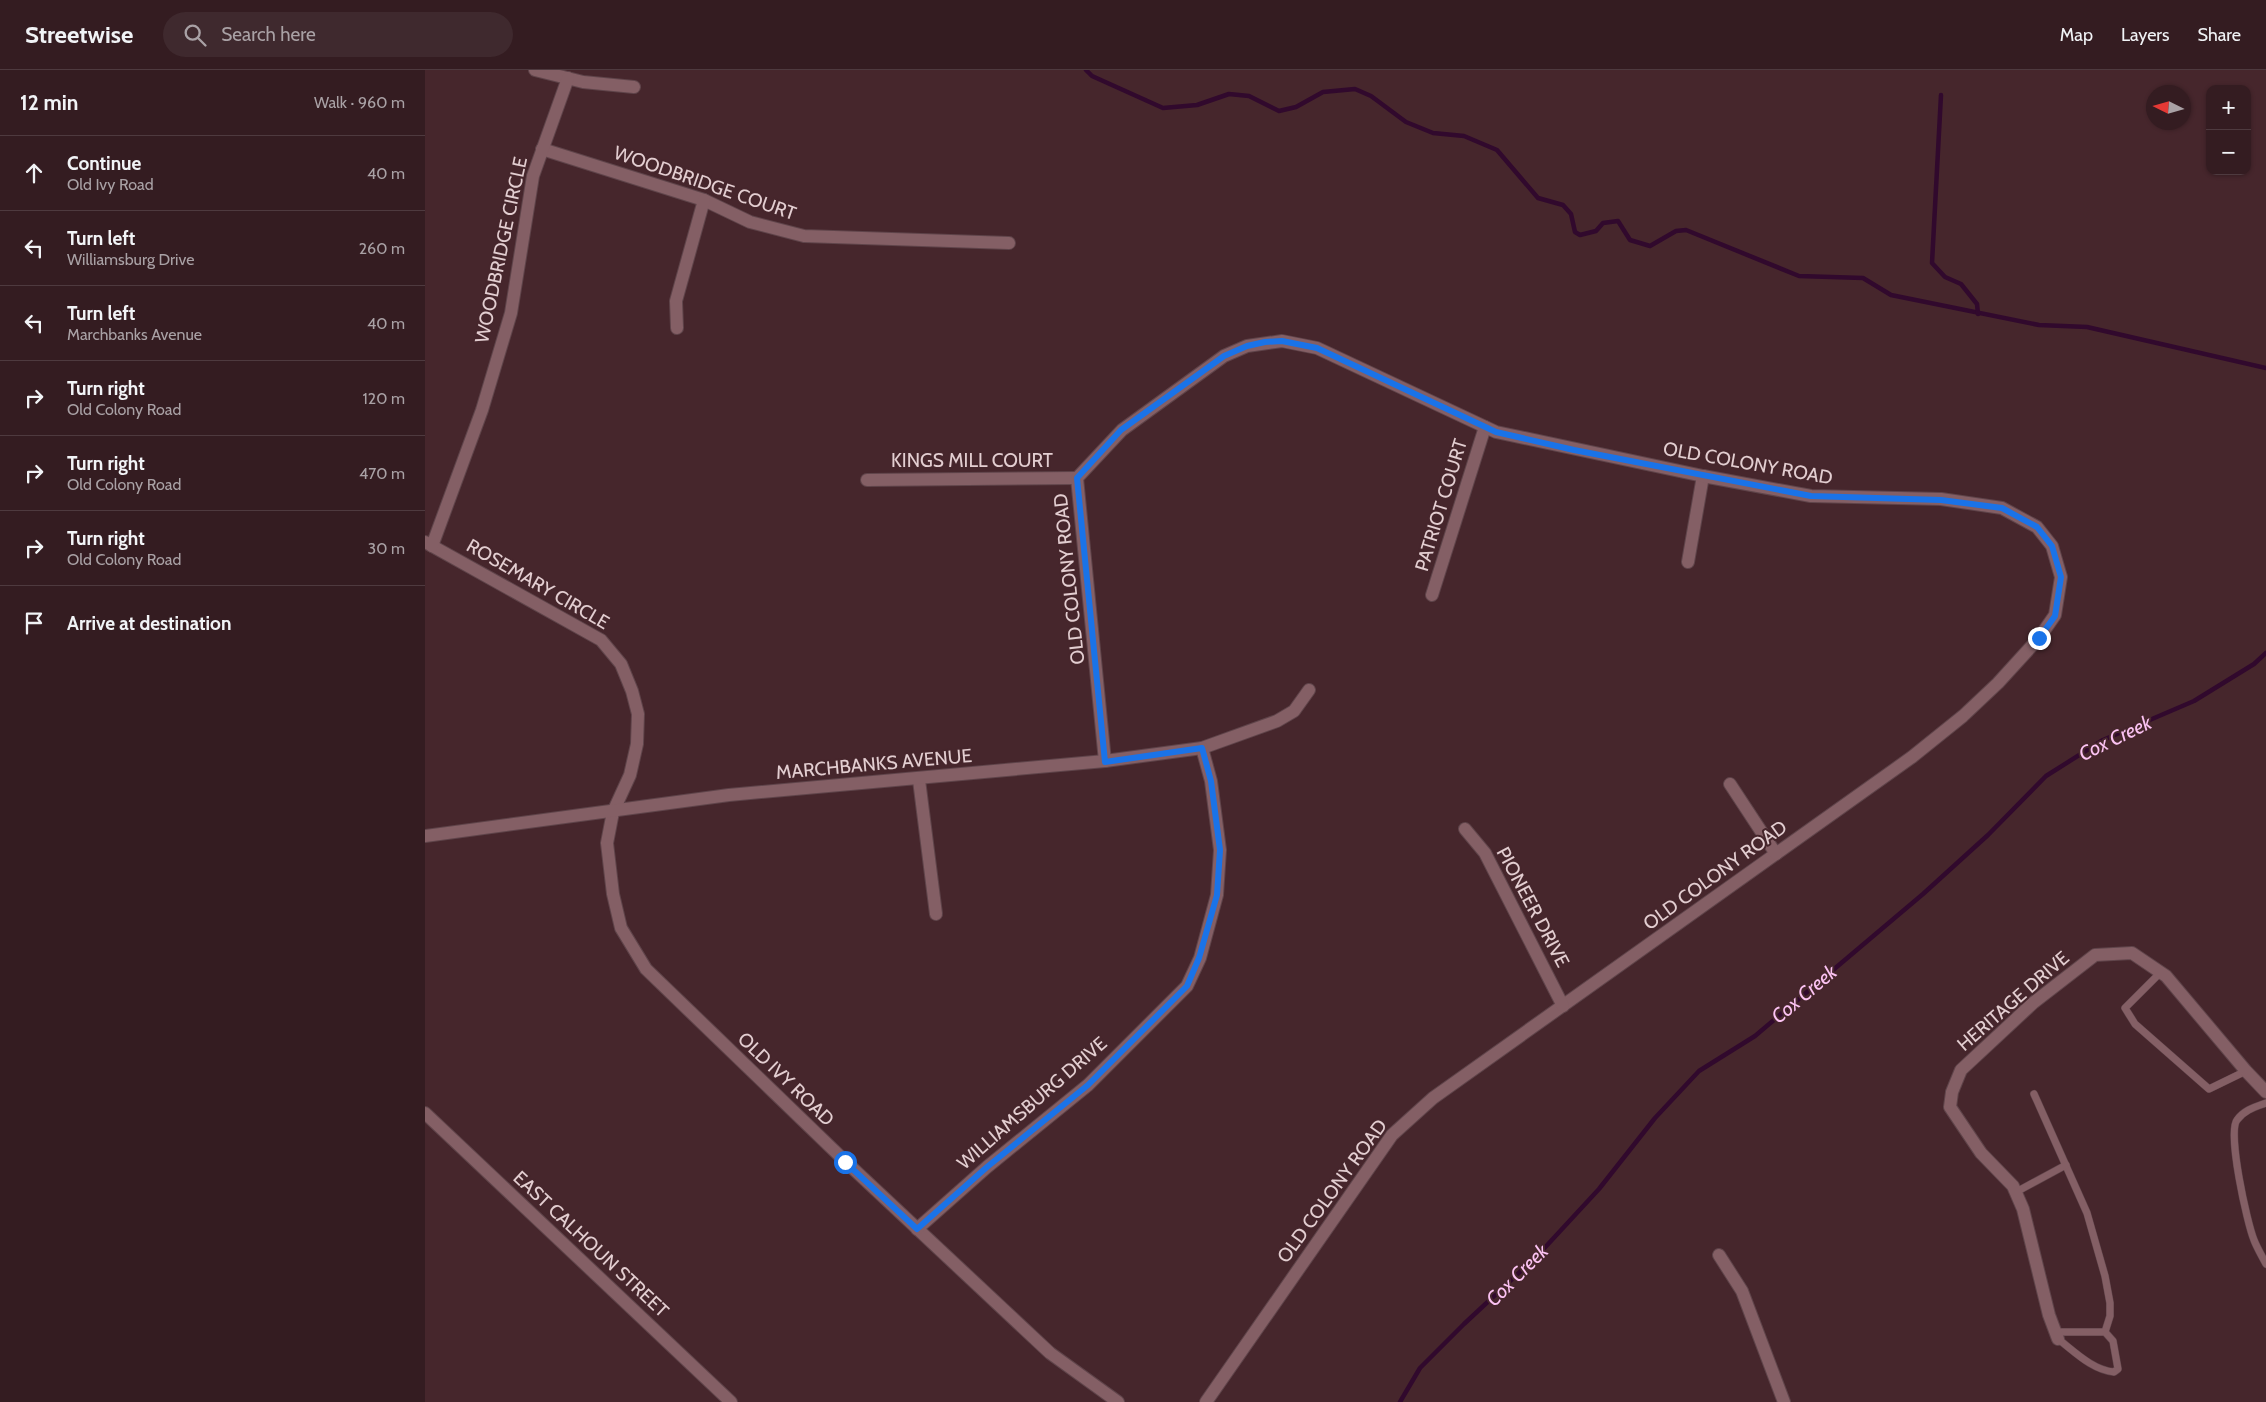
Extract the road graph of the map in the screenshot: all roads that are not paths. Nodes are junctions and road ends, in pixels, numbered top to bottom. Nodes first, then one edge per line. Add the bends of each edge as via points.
1 (535, 70) edge
2 (568, 78) junction
3 (634, 87) dead end
4 (542, 149) junction
5 (703, 200) junction
6 (1009, 243) dead end
7 (677, 328) dead end
8 (1485, 427) junction
9 (1703, 476) junction
10 (1077, 478) junction
11 (867, 480) dead end
12 (428, 544) edge
13 (1688, 562) dead end
14 (1433, 595) dead end
15 (1309, 690) dead end
16 (1202, 748) junction
17 (1105, 762) junction
18 (919, 780) junction
19 (1730, 784) dead end
20 (613, 812) junction
21 (1465, 829) dead end
22 (425, 836) edge
23 (1776, 854) junction
24 (936, 914) dead end
25 (2161, 972) junction
26 (1563, 1006) junction
27 (2246, 1071) junction
28 (2266, 1092) edge
29 (2034, 1094) dead end
30 (2266, 1103) edge
31 (425, 1113) edge
32 (2066, 1165) junction
33 (2016, 1192) junction
34 (917, 1229) junction
35 (1719, 1255) dead end
36 (2266, 1264) edge
37 (2105, 1332) junction
38 (2057, 1335) junction
39 (731, 1402) edge
40 (1118, 1402) edge
41 (1206, 1402) edge
42 (1784, 1402) edge

1 - 2 street
2 - 3 street
2 - 4 street, WOODBRIDGE CIRCLE
4 - 5 street, WOODBRIDGE COURT
4 - 12 street, WOODBRIDGE CIRCLE via 533,176 511,313 482,410
5 - 6 street, WOODBRIDGE COURT via 750,222 804,236
5 - 7 street via 676,300
8 - 9 street, OLD COLONY ROAD via 1574,450
8 - 10 street, OLD COLONY ROAD via 1317,348 1282,341 1265,342 1224,356 1121,430
8 - 14 street, PATRIOT COURT
9 - 13 street
9 - 23 street, OLD COLONY ROAD via 1811,496 1941,500 2002,508 2037,527 2052,546 2061,577 2055,616 1999,683 1912,757
10 - 11 street, KINGS MILL COURT
10 - 17 street, OLD COLONY ROAD
12 - 20 street, ROSEMARY CIRCLE via 601,640 621,664 638,714 637,744 630,776
15 - 16 street, MARCHBANKS AVENUE via 1294,711 1277,721
16 - 17 street, MARCHBANKS AVENUE
16 - 34 street, WILLIAMSBURG DRIVE via 1211,781 1220,850 1217,895 1199,958 1187,986 1088,1085
17 - 18 street, MARCHBANKS AVENUE
18 - 20 street, MARCHBANKS AVENUE via 729,795
18 - 24 street
19 - 23 street
20 - 22 street, MARCHBANKS AVENUE
20 - 34 street, OLD IVY ROAD via 607,843 613,894 621,928 646,969
21 - 26 street, PIONEER DRIVE via 1485,853
23 - 26 street, OLD COLONY ROAD
25 - 27 street, HERITAGE DRIVE
25 - 27 lane via 2125,1008 2135,1024 2209,1089
25 - 33 street, HERITAGE DRIVE via 2132,953 2095,954 2033,1003 1961,1070 1951,1092 1950,1107 1981,1153
26 - 41 street, OLD COLONY ROAD via 1433,1098 1392,1134
27 - 28 street, HERITAGE DRIVE
29 - 32 lane
30 - 36 lane via 2248,1110 2234,1126 2237,1165 2253,1239
31 - 39 street, EAST CALHOUN STREET
32 - 33 lane
32 - 37 lane via 2087,1213 2105,1276 2110,1316
33 - 38 street, HERITAGE DRIVE
34 - 40 street, OLD IVY ROAD via 1050,1353
35 - 42 street via 1742,1291
37 - 38 lane
37 - 38 lane via 2113,1341 2118,1368 2113,1372 2087,1361

